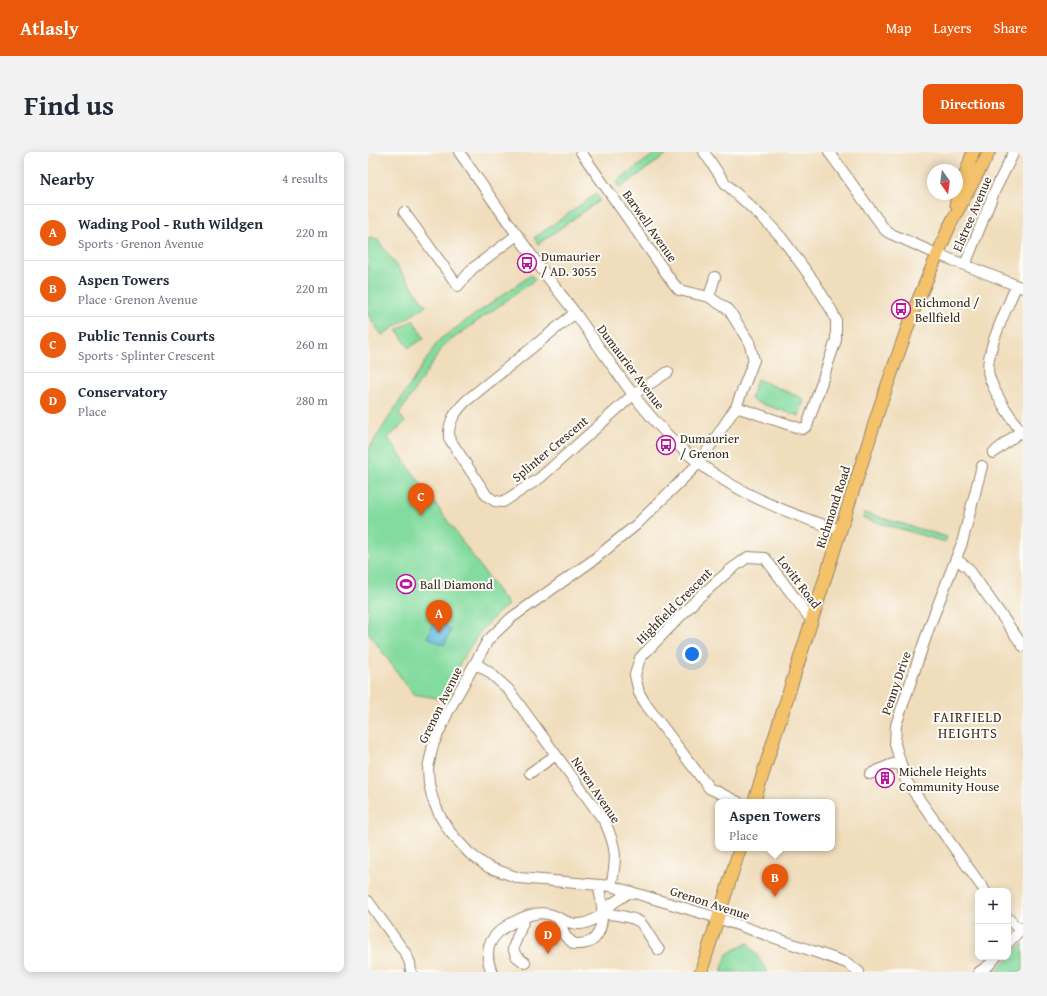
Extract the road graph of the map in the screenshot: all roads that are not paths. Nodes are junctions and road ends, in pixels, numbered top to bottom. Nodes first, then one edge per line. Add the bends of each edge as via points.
1 (459, 152) edge
2 (581, 152) edge
3 (704, 152) edge
4 (829, 152) edge
5 (973, 152) edge
6 (989, 152) edge
7 (1014, 152) edge
8 (404, 212) dead end
9 (950, 225) junction
10 (517, 235) junction
11 (937, 254) junction
12 (965, 265) junction
13 (715, 277) dead end
14 (1020, 287) edge
15 (709, 297) junction
16 (575, 313) junction
17 (668, 372) dead end
18 (634, 394) junction
19 (736, 407) junction
20 (1022, 433) edge
21 (993, 453) dead end
22 (699, 463) junction
23 (982, 466) dead end
24 (840, 530) junction
25 (765, 558) joint
26 (956, 559) junction
27 (812, 621) junction
28 (1023, 646) edge
29 (475, 663) junction
30 (556, 756) junction
31 (900, 762) junction
32 (530, 773) dead end
33 (870, 774) dead end
34 (732, 799) edge
35 (755, 799) edge
36 (739, 851) edge
37 (598, 886) junction
38 (611, 886) junction
39 (983, 888) edge
40 (630, 892) junction
41 (368, 901) edge
42 (602, 914) junction
43 (525, 917) junction
44 (718, 918) junction
45 (559, 919) junction
46 (1011, 921) edge
47 (1021, 929) edge
48 (1011, 940) edge
49 (659, 950) dead end
50 (993, 960) edge
51 (525, 963) dead end
52 (411, 972) edge
53 (492, 972) edge
54 (701, 972) edge
55 (859, 972) edge
56 (980, 972) edge

1 - 10 street, Dumaurier Avenue
2 - 15 street, Barwell Avenue via 679,290
3 - 19 street via 725,183 781,237 815,283 836,320 836,340 807,426 802,429
4 - 11 street via 885,230
5 - 9 main road, Richmond Road
6 - 9 main road, Richmond Road
7 - 12 street, Elstree Avenue via 995,190
8 - 10 street via 458,286 472,270
9 - 11 main road, Richmond Road
10 - 16 street, Dumaurier Avenue
11 - 12 street
11 - 24 main road, Richmond Road via 903,340
12 - 14 street
13 - 15 street
14 - 20 street via 994,339 989,357 989,375 999,397
15 - 19 street, Barwell Avenue via 729,310 749,342 754,360
16 - 18 street, Dumaurier Avenue
16 - 18 street, Splinter Crescent via 466,401 451,419 449,438 488,496 495,502 503,502 540,478
17 - 18 street
18 - 22 street, Dumaurier Avenue via 654,420
19 - 22 street, Barwell Avenue
20 - 21 street
22 - 24 street, Dumaurier Avenue via 730,485 802,518
22 - 29 street, Grenon Avenue via 636,525 592,561 511,618 488,640
23 - 26 street, Penny Drive
24 - 27 main road, Richmond Road
25 - 27 street, Lovitt Road
25 - 34 street, Highfield Crescent via 748,557 697,599 640,658 634,675 639,693 647,706 709,788
26 - 28 street via 968,568
26 - 31 street, Penny Drive via 896,725 895,744
27 - 35 main road, Richmond Road
29 - 30 street, Noren Avenue via 508,689
29 - 37 street, Grenon Avenue via 432,745 428,768 429,784 440,816 469,853 488,867 519,878
30 - 32 street, Noren Avenue
30 - 38 street, Noren Avenue via 605,822 613,841 616,858
31 - 33 street
31 - 39 street, Penny Drive via 906,781
36 - 44 main road
37 - 38 street, Grenon Avenue
37 - 42 street via 602,899
38 - 40 street, Grenon Avenue
40 - 42 street
40 - 44 street, Grenon Avenue
41 - 52 street via 406,954
42 - 45 street via 592,921 580,924
42 - 45 street via 595,939 586,944 574,944 565,936
42 - 49 street via 613,914 640,922
43 - 45 street via 549,914
43 - 51 street via 513,948 516,956
43 - 53 street via 506,926 490,945 488,962
44 - 54 main road
44 - 55 street, Grenon Avenue via 847,963
46 - 47 street
47 - 48 street
50 - 56 street

